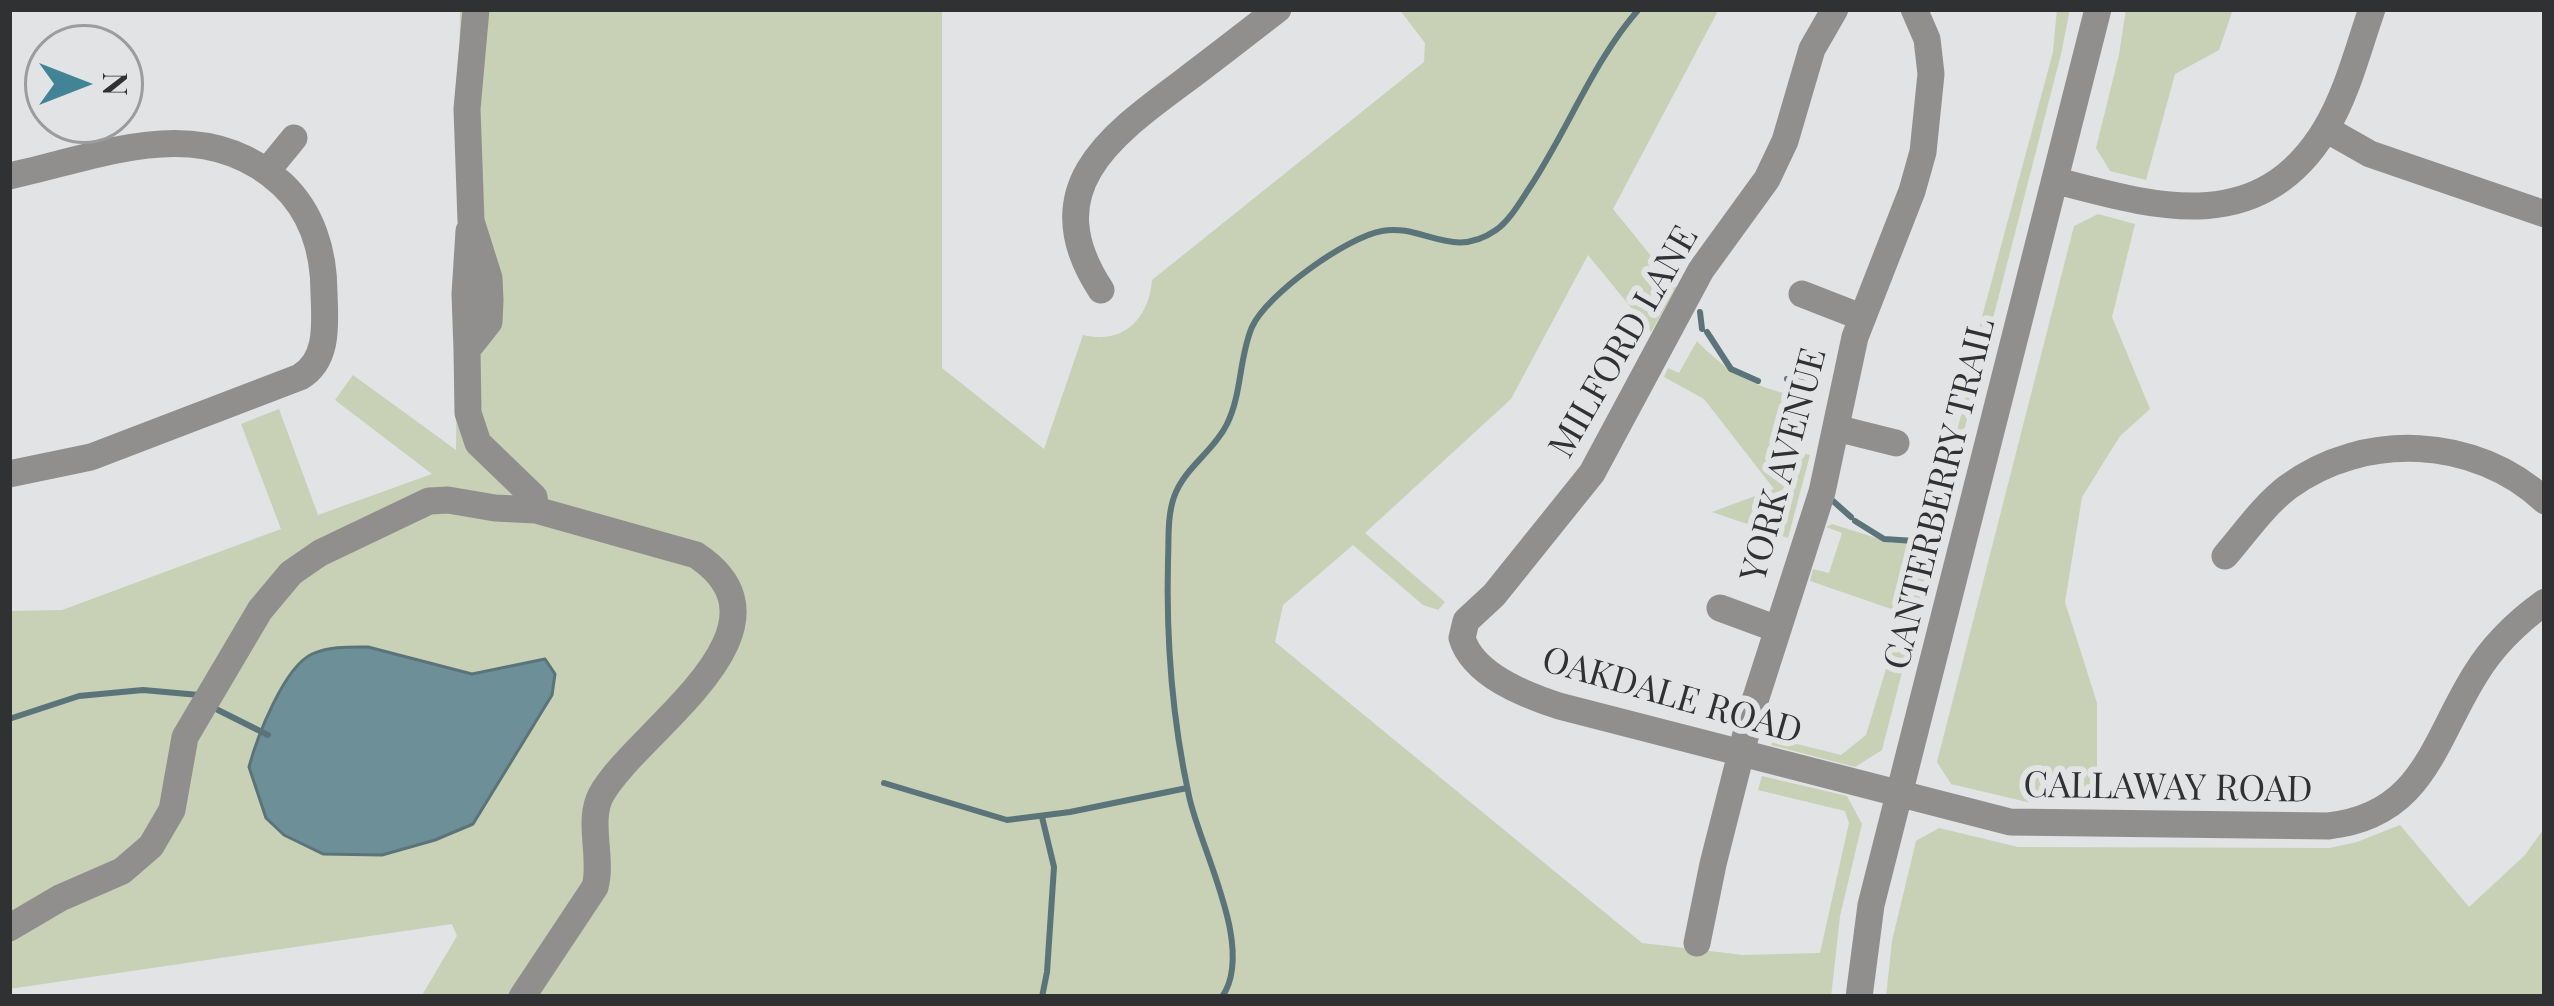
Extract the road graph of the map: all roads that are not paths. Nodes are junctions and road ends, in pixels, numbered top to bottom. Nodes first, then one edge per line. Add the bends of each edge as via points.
1 (476, 9) edge
2 (1231, 9) edge
3 (1279, 9) edge
4 (1835, 9) edge
5 (1914, 9) edge
6 (2098, 9) edge
7 (2372, 9) edge
8 (1249, 32) junction
9 (2326, 129) junction
10 (294, 138) dead end
11 (267, 171) junction
12 (9, 176) edge
13 (2057, 181) junction
14 (2545, 214) edge
15 (1101, 290) dead end
16 (1802, 294) dead end
17 (1861, 317) junction
18 (1836, 428) junction
19 (1896, 443) dead end
20 (9, 474) edge
21 (2545, 501) edge
22 (536, 510) junction
23 (2225, 556) dead end
24 (2545, 602) edge
25 (1720, 608) dead end
26 (1466, 621) joint
27 (1777, 629) junction
28 (1740, 754) junction
29 (1900, 795) junction
30 (9, 928) edge
31 (1697, 944) dead end
32 (522, 997) edge
33 (1859, 997) edge

1 - 22 street via 466,109 471,221 490,300 489,322 467,350 468,412 478,442 534,497
2 - 8 street
3 - 8 street
4 - 26 street, MILFORD LANE via 1812,49 1772,170 1701,269 1592,473
5 - 17 street, YORK AVENUE via 1929,52 1926,136
6 - 13 street, CANTERBERRY TRAIL
7 - 9 street
8 - 15 street via 1129,124 1089,170 1075,232
9 - 13 street via 2289,170 2221,205 2155,206
9 - 14 street via 2370,154
10 - 11 street
11 - 12 street via 225,147 185,141
11 - 20 street via 298,202 319,248 324,323 315,367 91,457
13 - 29 street, CANTERBERRY TRAIL
16 - 17 street
17 - 18 street, YORK AVENUE
18 - 19 street
18 - 27 street, YORK AVENUE
21 - 23 street via 2474,459 2420,448 2371,451 2284,490
22 - 30 street via 429,501 291,573 185,737 172,810 151,846 122,871
22 - 32 street via 696,555 714,569 733,621 700,685 601,795 595,887
24 - 29 street, CALLAWAY ROAD via 2485,660 2419,778 2357,821 2026,825
25 - 27 street
26 - 28 street, OAKDALE ROAD via 1469,655 1518,690
27 - 28 street, YORK AVENUE
28 - 29 street, OAKDALE ROAD
28 - 31 street, YORK AVENUE
29 - 33 street, CANTERBERRY TRAIL via 1871,905

